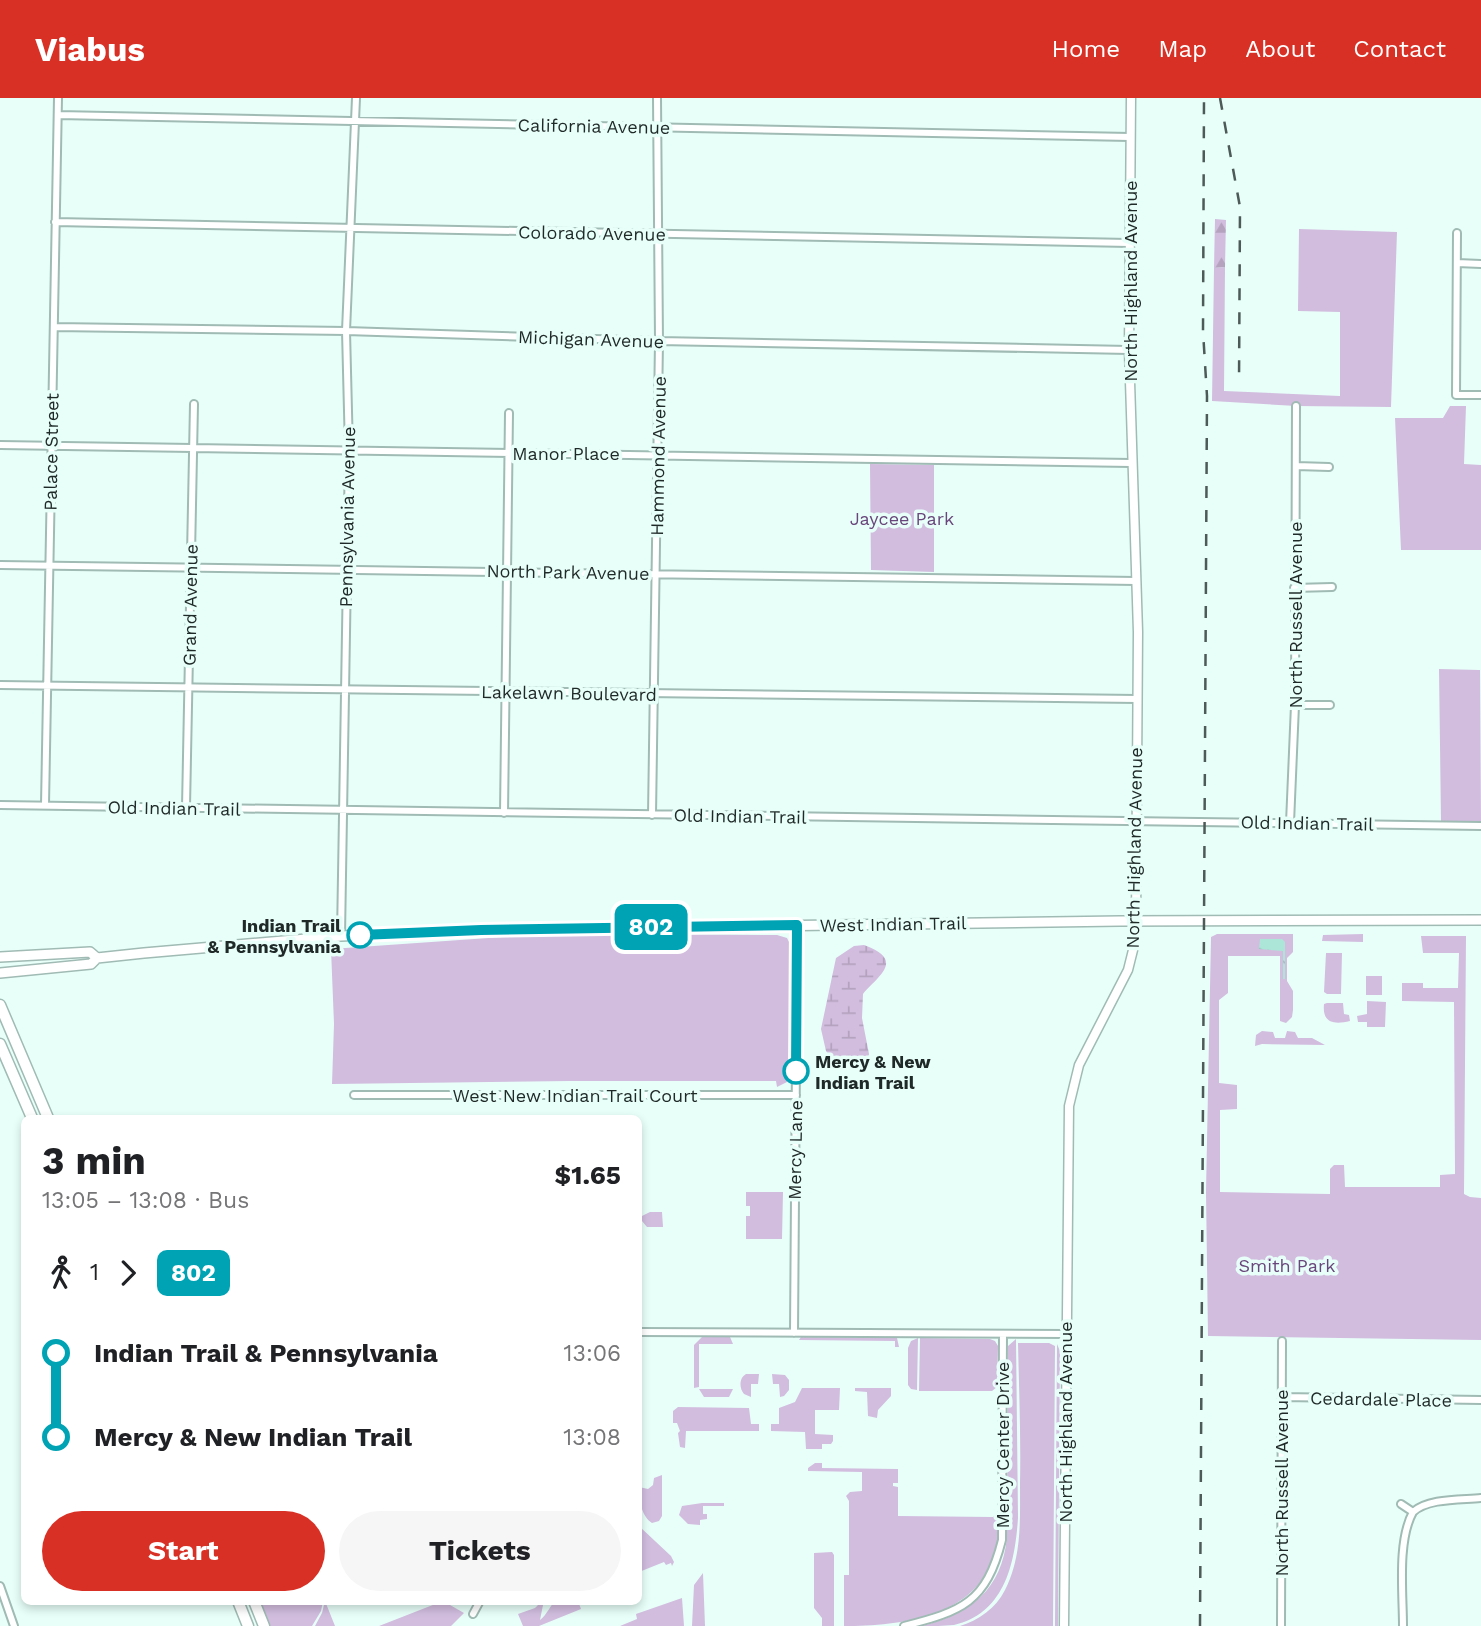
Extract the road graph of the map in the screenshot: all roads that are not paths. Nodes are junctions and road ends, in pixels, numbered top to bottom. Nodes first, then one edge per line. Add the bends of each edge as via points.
1 (58, 98) edge
2 (356, 98) edge
3 (657, 98) edge
4 (1130, 98) edge
5 (58, 115) junction
6 (355, 121) junction
7 (657, 128) junction
8 (1130, 137) junction
9 (55, 222) junction
10 (349, 227) junction
11 (1457, 233) dead end
12 (658, 234) junction
13 (1129, 243) junction
14 (1457, 264) junction
15 (1481, 264) edge
16 (54, 327) junction
17 (346, 331) junction
18 (659, 341) junction
19 (1129, 350) junction
20 (1481, 395) edge
21 (194, 404) dead end
22 (1296, 406) dead end
23 (509, 413) dead end
24 (0, 445) edge
25 (51, 446) junction
26 (193, 448) junction
27 (349, 451) junction
28 (509, 453) junction
29 (658, 454) junction
30 (1131, 463) junction
31 (1296, 466) junction
32 (1329, 467) dead end
33 (0, 565) edge
34 (50, 567) junction
35 (191, 569) junction
36 (346, 570) junction
37 (507, 572) junction
38 (656, 574) junction
39 (1136, 581) junction
40 (1332, 587) dead end
41 (1294, 588) junction
42 (0, 685) edge
43 (47, 685) junction
44 (188, 688) junction
45 (345, 691) junction
46 (506, 692) junction
47 (654, 694) junction
48 (1138, 699) junction
49 (1295, 705) junction
50 (1331, 705) dead end
51 (0, 805) edge
52 (45, 805) junction
53 (186, 807) junction
54 (342, 810) junction
55 (504, 813) junction
56 (652, 815) junction
57 (1136, 821) junction
58 (1290, 823) junction
59 (1481, 826) edge
60 (1481, 920) edge
61 (1136, 922) junction
62 (797, 925) junction
63 (341, 936) junction
64 (0, 957) edge
65 (97, 958) junction
66 (0, 973) edge
67 (0, 1005) edge
68 (0, 1044) edge
69 (354, 1095) dead end
70 (796, 1096) junction
71 (31, 1115) edge
72 (47, 1115) edge
73 (642, 1332) edge
74 (794, 1333) junction
75 (1003, 1334) junction
76 (1066, 1334) junction
77 (1282, 1340) dead end
78 (1282, 1397) junction
79 (1481, 1400) edge
80 (1481, 1498) edge
81 (1401, 1504) dead end
82 (1413, 1512) junction
83 (0, 1586) edge
84 (239, 1605) edge
85 (256, 1605) edge
86 (478, 1605) edge
87 (473, 1614) dead end
88 (14, 1626) edge
89 (247, 1626) edge
90 (264, 1626) edge
91 (904, 1626) edge
92 (1064, 1626) edge
93 (1281, 1626) edge
94 (1403, 1626) edge

1 - 5 street, Palace Street
2 - 6 street, Pennsylvania Avenue
3 - 7 street, Hammond Avenue
4 - 8 street, North Highland Avenue
5 - 6 street, California Avenue
5 - 9 street, Palace Street
6 - 7 street, California Avenue
6 - 10 street, Pennsylvania Avenue
7 - 8 street, California Avenue
7 - 12 street, Hammond Avenue
8 - 13 street, North Highland Avenue
9 - 10 street, Colorado Avenue
9 - 16 street, Palace Street
10 - 12 street, Colorado Avenue
10 - 17 street, Pennsylvania Avenue
11 - 14 street
12 - 13 street, Colorado Avenue
12 - 18 street, Hammond Avenue
13 - 19 street, North Highland Avenue
14 - 15 street
14 - 20 street via 1456,395
16 - 17 street, Michigan Avenue
16 - 25 street, Palace Street
17 - 18 street, Michigan Avenue
17 - 27 street, Pennsylvania Avenue
18 - 19 street, Michigan Avenue
18 - 29 street, Hammond Avenue
19 - 30 street, North Highland Avenue
21 - 26 street, Grand Avenue
22 - 31 street, North Russell Avenue
23 - 28 street
24 - 25 street, Manor Place
25 - 26 street, Manor Place
25 - 34 street, Palace Street
26 - 27 street, Manor Place
26 - 35 street, Grand Avenue
27 - 28 street, Manor Place
27 - 36 street, Pennsylvania Avenue
28 - 29 street, Manor Place
28 - 37 street
29 - 30 street, Manor Place
29 - 38 street, Hammond Avenue
30 - 39 street, North Highland Avenue
31 - 32 street
31 - 41 street, North Russell Avenue
33 - 34 street, North Park Avenue
34 - 35 street, North Park Avenue
34 - 43 street, Palace Street
35 - 36 street, North Park Avenue
35 - 44 street, Grand Avenue
36 - 37 street, North Park Avenue
36 - 45 street, Pennsylvania Avenue
37 - 38 street, North Park Avenue
37 - 46 street
38 - 39 street, North Park Avenue
38 - 47 street, Hammond Avenue
39 - 48 street, North Highland Avenue
40 - 41 street
41 - 49 street, North Russell Avenue
42 - 43 street, Lakelawn Boulevard
43 - 44 street, Lakelawn Boulevard
43 - 52 street, Palace Street
44 - 45 street, Lakelawn Boulevard
44 - 53 street, Grand Avenue
45 - 46 street, Lakelawn Boulevard
45 - 54 street, Pennsylvania Avenue
46 - 47 street, Lakelawn Boulevard
46 - 55 street
47 - 48 street, Lakelawn Boulevard
47 - 56 street, Hammond Avenue
48 - 57 street, North Highland Avenue
49 - 50 street
49 - 58 street, North Russell Avenue
51 - 52 street, Old Indian Trail
52 - 53 street, Old Indian Trail
53 - 54 street, Old Indian Trail
54 - 55 street, Old Indian Trail
54 - 63 street, Pennsylvania Avenue
55 - 56 street, Old Indian Trail
56 - 57 street, Old Indian Trail
57 - 58 street, Old Indian Trail
57 - 61 street, North Highland Avenue
58 - 59 street, Old Indian Trail
60 - 61 main road, West Indian Trail
61 - 62 main road, West Indian Trail
61 - 76 street, North Highland Avenue via 1128,970 1079,1065 1069,1106
62 - 63 main road, West Indian Trail
62 - 70 street, Mercy Lane
63 - 65 main road, West Indian Trail
64 - 65 main road, West Indian Trail via 90,952
65 - 66 main road, West Indian Trail via 91,964
67 - 72 main road
68 - 71 main road
69 - 70 street, West New Indian Trail Court
70 - 74 street, Mercy Lane
73 - 74 street
74 - 75 street
75 - 76 street
75 - 91 street, Mercy Center Drive via 1002,1540 994,1567 962,1607
76 - 92 street, North Highland Avenue
77 - 78 street, North Russell Avenue
78 - 79 street, Cedardale Place
78 - 93 street, North Russell Avenue
80 - 82 street via 1432,1504
81 - 82 street
82 - 94 street via 1404,1541
83 - 88 street
84 - 89 main road
85 - 90 main road
86 - 87 street

